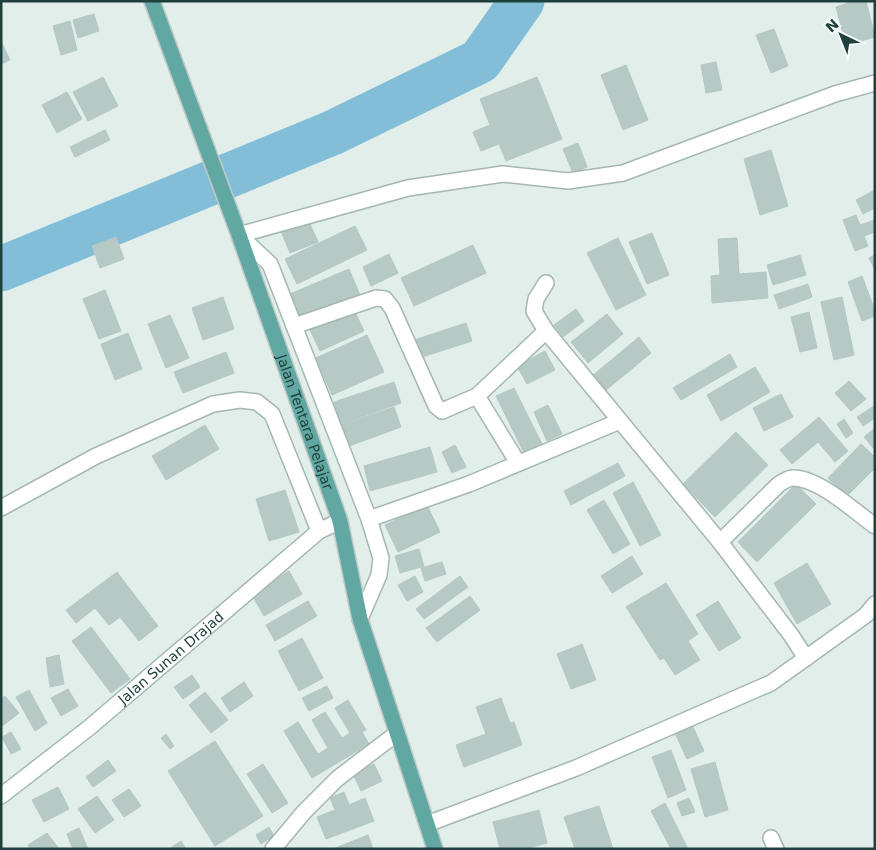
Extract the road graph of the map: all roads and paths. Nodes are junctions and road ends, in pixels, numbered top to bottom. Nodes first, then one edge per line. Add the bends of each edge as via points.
1 (152, 1) edge
2 (875, 83) edge
3 (236, 230) junction
4 (546, 283) dead end
5 (294, 326) junction
6 (546, 331) junction
7 (477, 396) junction
8 (620, 421) junction
9 (518, 463) junction
10 (1, 508) edge
11 (369, 520) junction
12 (340, 521) junction
13 (875, 526) edge
14 (319, 531) junction
15 (720, 542) junction
16 (872, 615) edge
17 (360, 618) junction
18 (806, 658) junction
19 (396, 734) junction
20 (1, 796) edge
21 (427, 824) junction
22 (273, 849) edge
23 (435, 849) edge

1 - 3 main road, Jalan Tentara Pelajar
2 - 3 street via 835,94 622,173 568,181 503,174 408,188
3 - 5 street via 270,264
3 - 12 main road, Jalan Tentara Pelajar
4 - 6 street via 536,299 534,311
5 - 7 street via 376,298 385,299 436,406 442,411
5 - 11 street
6 - 7 street
6 - 8 street
7 - 9 street
8 - 9 street
8 - 15 street
9 - 11 street
10 - 14 street via 96,456 213,404 240,400 257,402 272,414
11 - 17 street via 381,558 379,576
12 - 14 street, Jalan Sunan Drajad
12 - 17 main road, Jalan Tentara Pelajar
13 - 15 street via 827,491 805,479 789,478
14 - 20 street, Jalan Sunan Drajad via 90,726
15 - 18 street
16 - 18 street
17 - 19 main road, Jalan Tentara Pelajar
18 - 21 street via 771,683 717,708 576,768
19 - 21 main road, Jalan Tentara Pelajar
19 - 22 street via 338,778
21 - 23 main road, Jalan Tentara Pelajar

